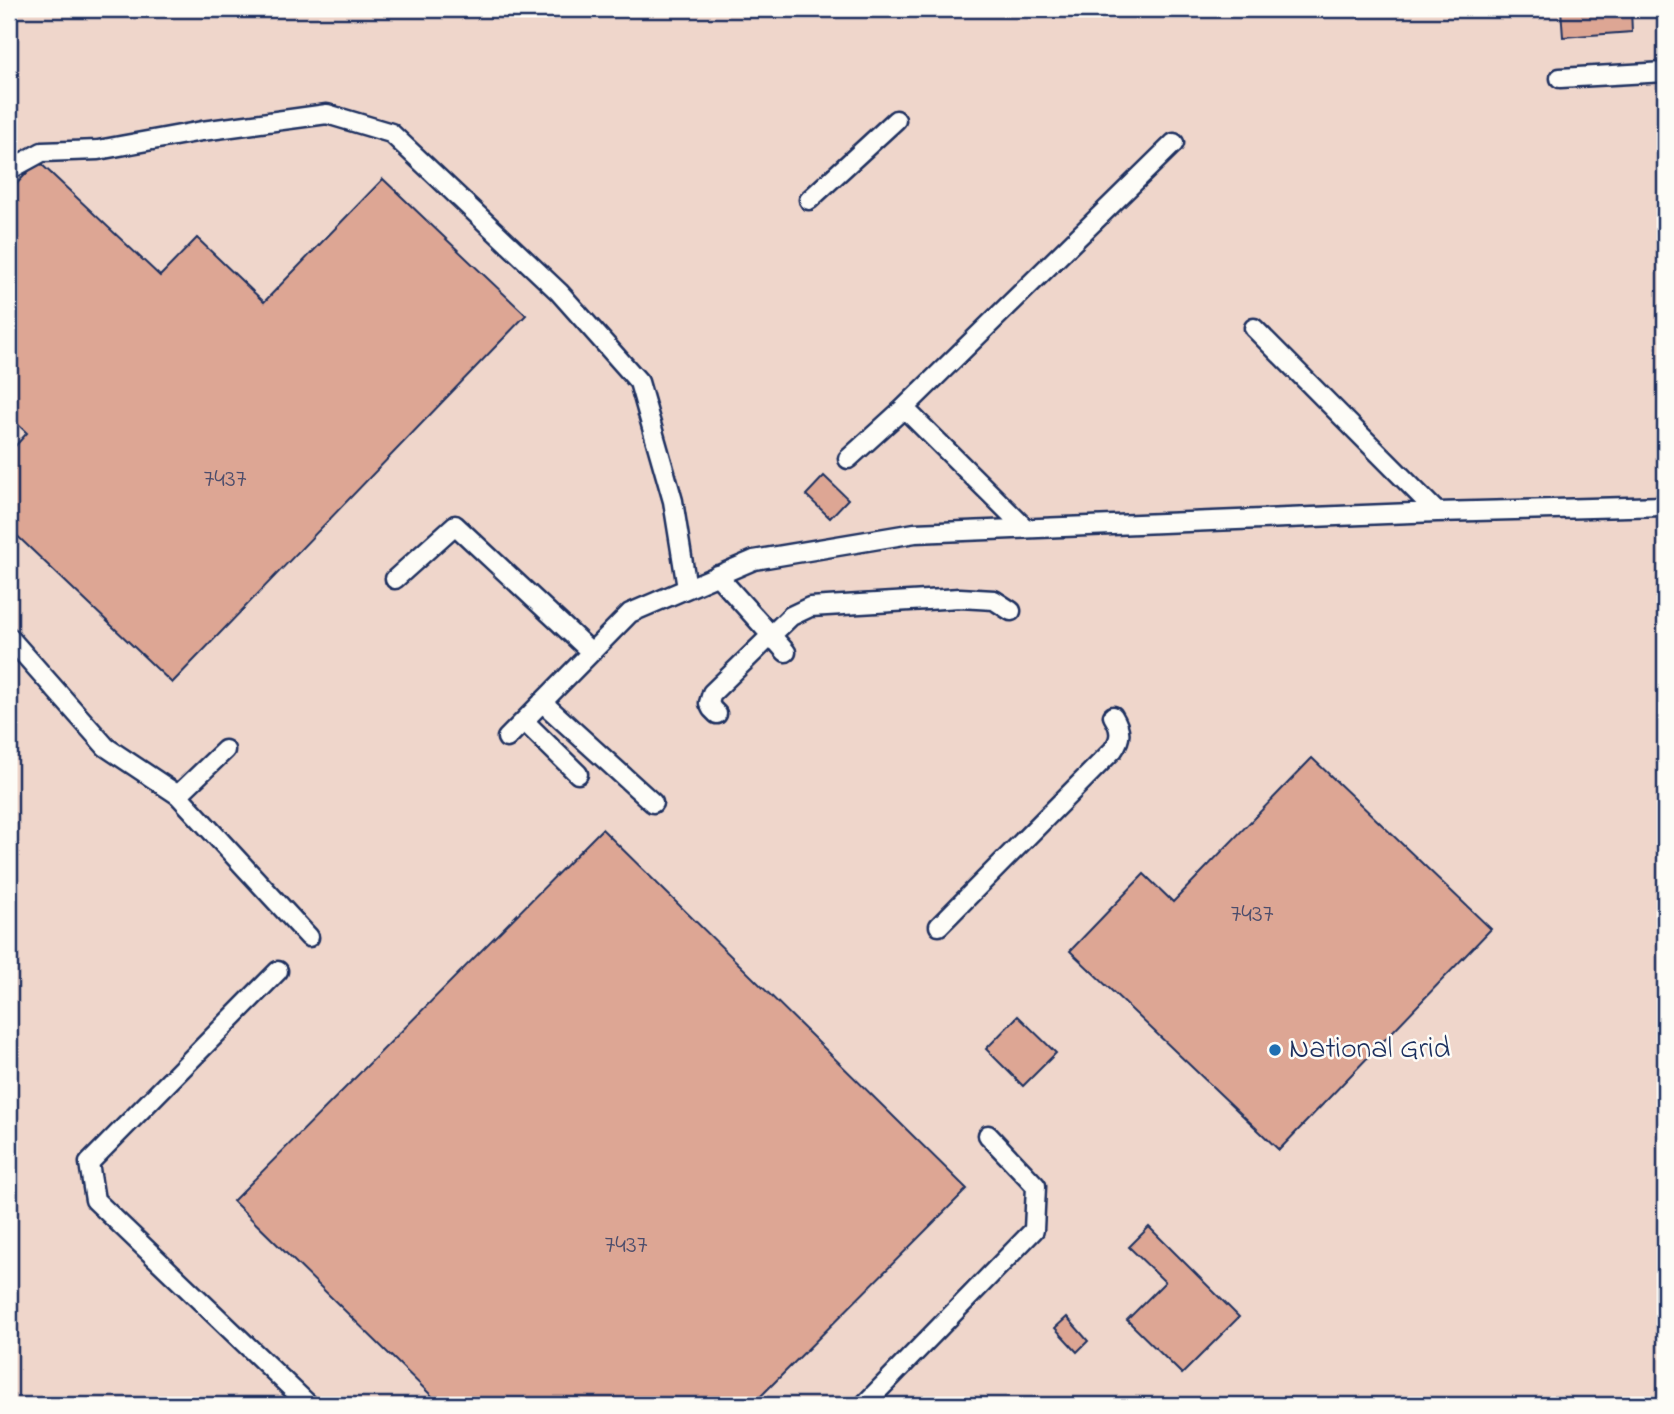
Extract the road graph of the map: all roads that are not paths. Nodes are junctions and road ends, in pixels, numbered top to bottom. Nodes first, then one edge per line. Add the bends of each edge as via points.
1 (1665, 72) edge
2 (1560, 78) dead end
3 (896, 120) dead end
4 (1174, 143) dead end
5 (9, 170) edge
6 (809, 200) dead end
7 (1254, 328) dead end
8 (904, 408) junction
9 (848, 459) dead end
10 (1665, 506) edge
11 (1437, 512) junction
12 (1025, 528) junction
13 (717, 575) junction
14 (395, 579) dead end
15 (687, 588) junction
16 (1011, 611) dead end
17 (771, 635) junction
18 (9, 637) edge
19 (591, 653) junction
20 (786, 653) dead end
21 (542, 702) junction
22 (717, 714) dead end
23 (1113, 716) dead end
24 (524, 720) junction
25 (507, 738) dead end
26 (225, 750) dead end
27 (578, 774) dead end
28 (178, 795) junction
29 (653, 803) dead end
30 (939, 926) dead end
31 (309, 937) dead end
32 (278, 971) dead end
33 (988, 1135) dead end
34 (309, 1405) edge
35 (864, 1405) edge

1 - 2 lane
3 - 6 lane
4 - 8 lane
5 - 15 lane via 42,152 98,150 327,114 391,133 559,292 639,382 673,501
7 - 11 lane
8 - 9 lane
8 - 12 lane
10 - 11 lane
11 - 12 lane
12 - 13 lane via 915,533 754,560
13 - 15 lane
13 - 17 lane
14 - 19 lane via 455,525
15 - 19 lane via 630,613
16 - 17 lane via 994,600 960,598 810,607 791,616
17 - 20 lane
17 - 22 lane via 712,693 709,703
18 - 28 lane via 106,747
19 - 21 lane
21 - 24 lane
21 - 29 lane
23 - 30 lane via 1120,733 1113,750
24 - 25 lane
24 - 27 lane
26 - 28 lane
28 - 31 lane
32 - 34 lane via 89,1163 95,1200
33 - 35 lane via 1036,1186 1034,1230

